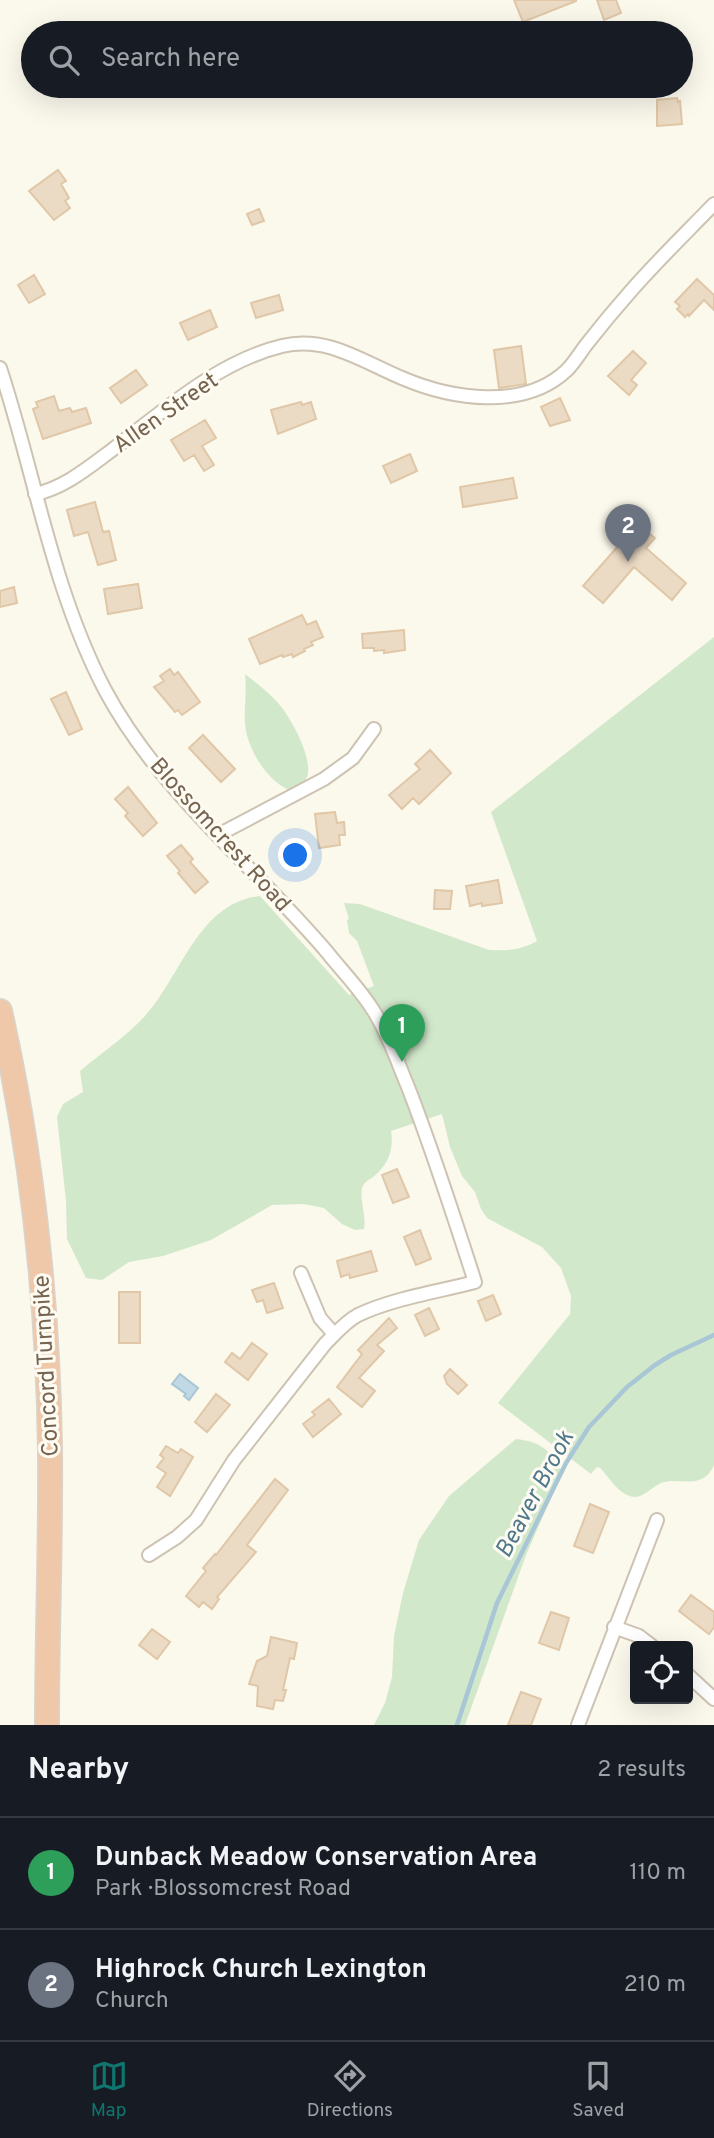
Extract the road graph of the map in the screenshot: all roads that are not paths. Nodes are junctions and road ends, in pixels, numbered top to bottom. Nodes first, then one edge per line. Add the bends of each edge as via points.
1 (714, 204) edge
2 (0, 368) edge
3 (35, 494) junction
4 (374, 729) dead end
5 (218, 835) junction
6 (0, 1011) edge
7 (301, 1273) dead end
8 (334, 1335) junction
9 (657, 1520) dead end
10 (149, 1555) dead end
11 (614, 1627) junction
12 (646, 1641) edge
13 (693, 1680) edge
14 (714, 1699) edge
15 (47, 1725) edge
16 (578, 1725) edge

1 - 3 street, Allen Street via 631,291 567,370 543,387 510,397 453,394 425,388 340,348 309,343 282,346 201,382 68,481
2 - 3 street, Blossomcrest Road
3 - 5 street, Blossomcrest Road via 67,597 105,690 137,740
4 - 5 street via 353,758 324,779
5 - 8 street, Blossomcrest Road via 373,1009 419,1115 475,1282 367,1312
6 - 15 highway, Concord Turnpike via 29,1177 46,1345 50,1499
7 - 8 street via 320,1318
8 - 10 street via 259,1426 196,1520
9 - 11 street
11 - 12 street
11 - 16 street
13 - 14 street

